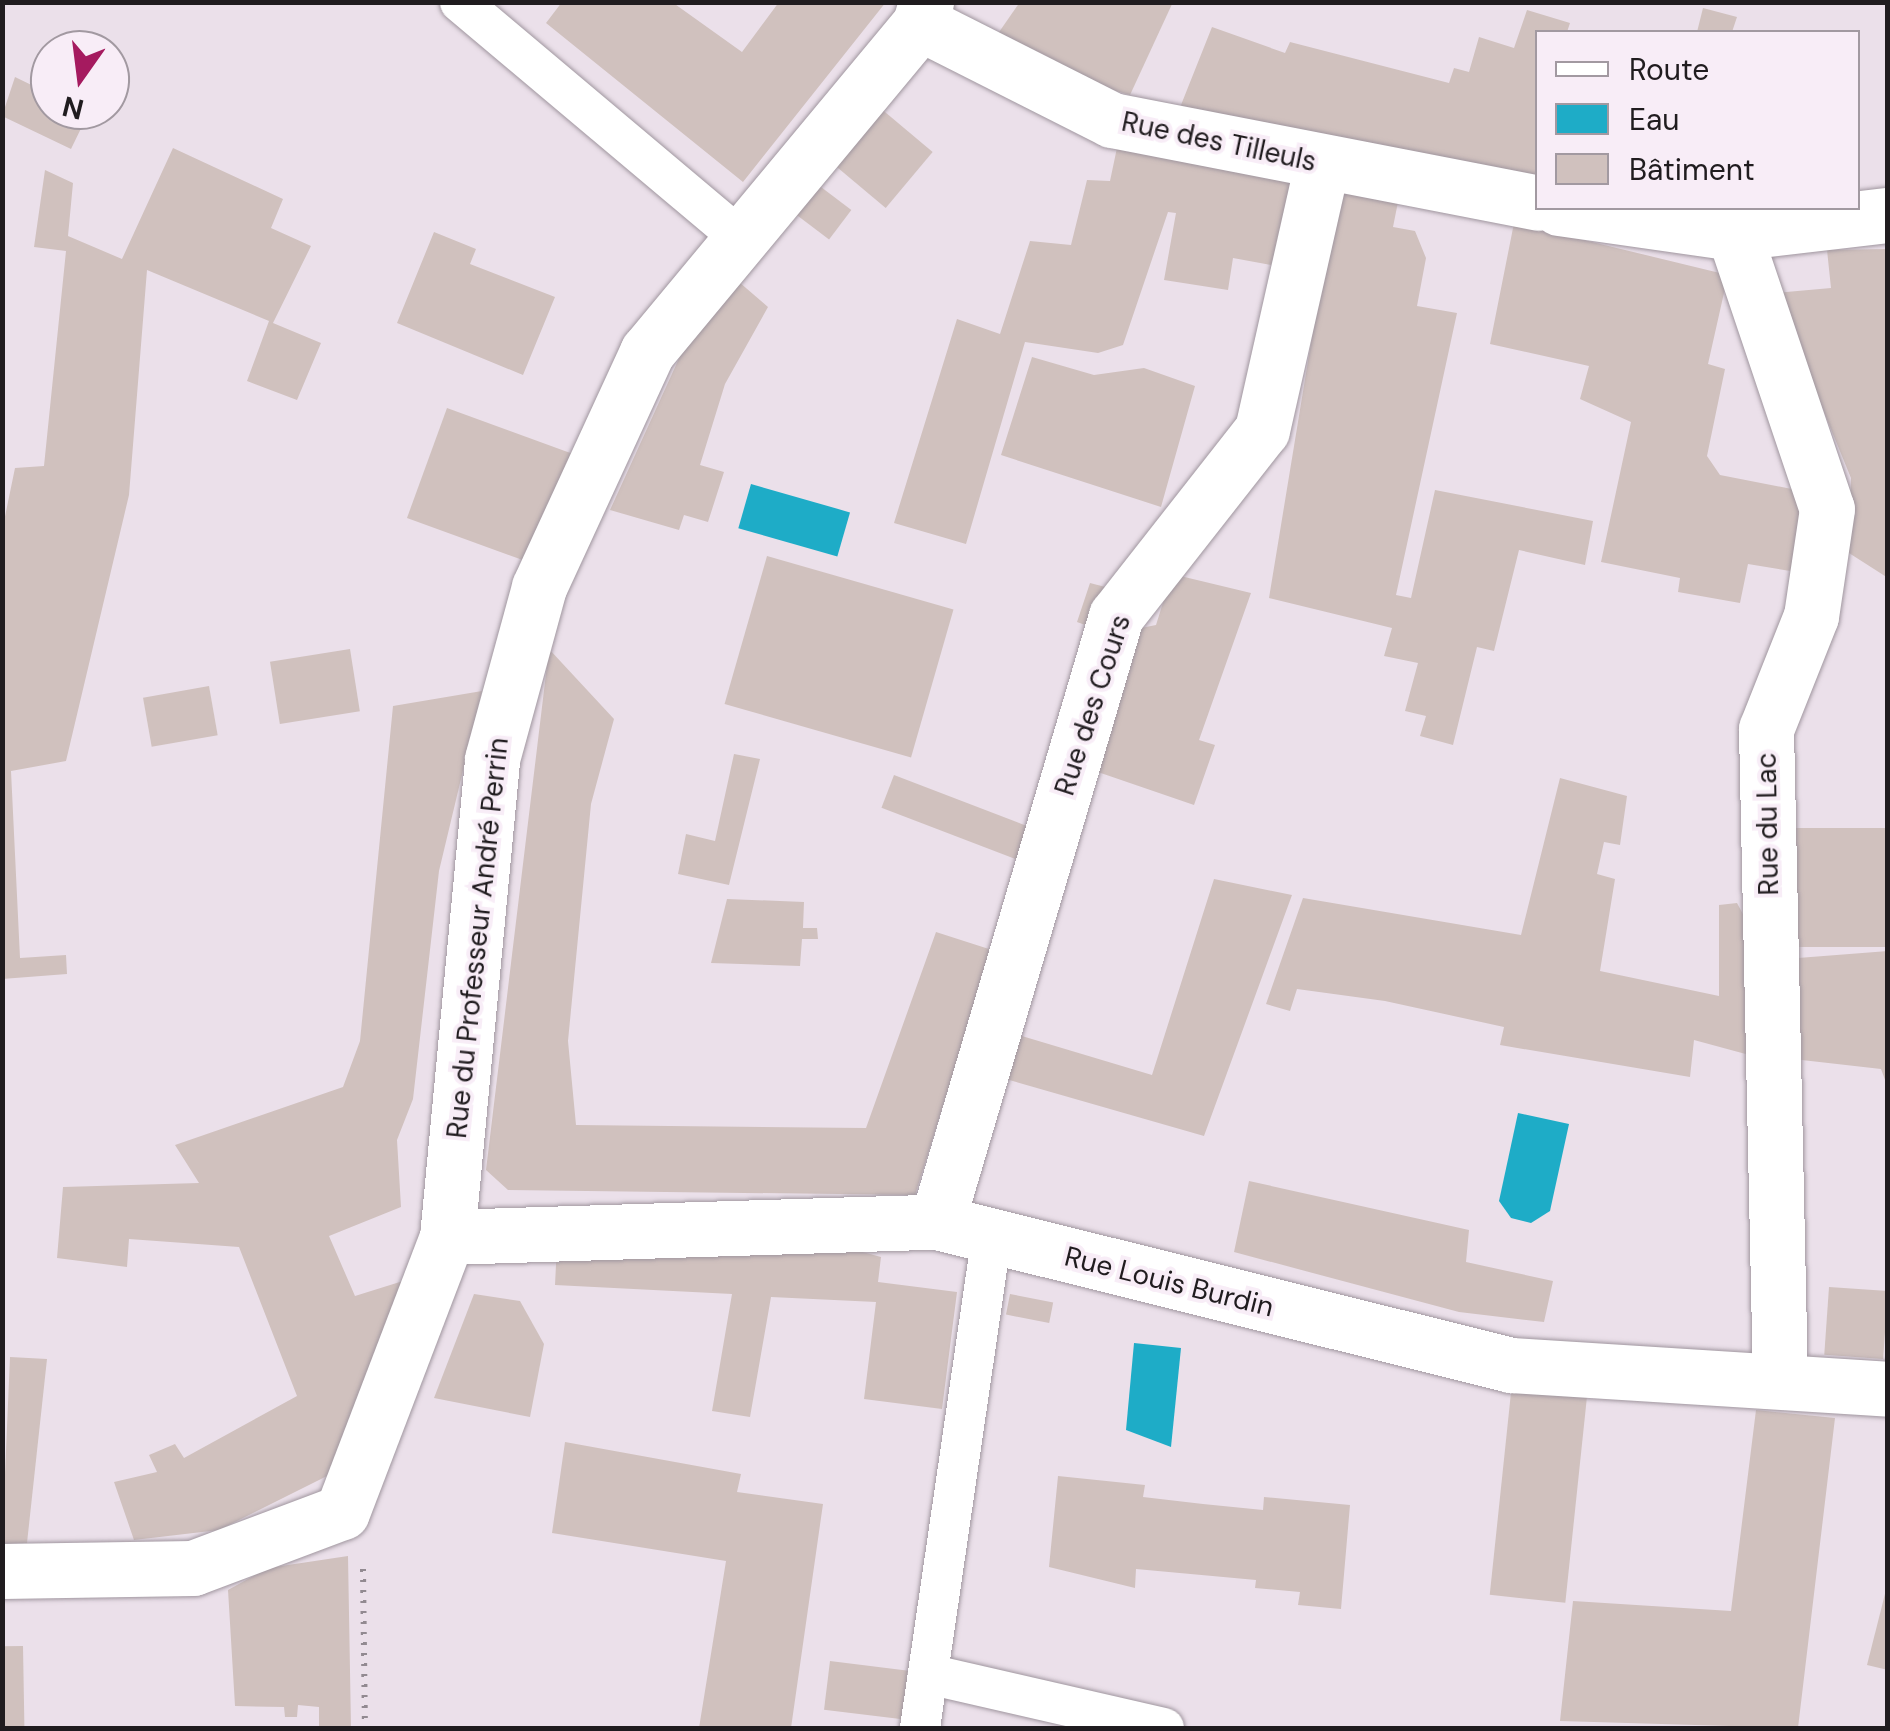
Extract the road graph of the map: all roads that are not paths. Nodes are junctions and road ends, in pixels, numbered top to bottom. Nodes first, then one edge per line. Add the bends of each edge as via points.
1 (460, 2) edge
2 (923, 13) edge
3 (1322, 164) junction
4 (1535, 202) edge
5 (1573, 210) edge
6 (1888, 216) edge
7 (1734, 233) junction
8 (737, 236) junction
9 (936, 1222) junction
10 (447, 1237) junction
11 (992, 1237) junction
12 (1780, 1380) junction
13 (1888, 1389) edge
14 (2, 1571) edge
15 (928, 1674) junction
16 (920, 1728) edge
17 (1164, 1728) edge

1 - 8 lane
2 - 3 street, Rue des Tilleuls via 1112,120
2 - 8 street, Rue du Professeur André Perrin
3 - 4 street, Rue des Tilleuls
3 - 9 street, Rue des Cours via 1262,430 1116,616
5 - 7 street
6 - 7 street
7 - 12 street, Rue du Lac via 1827,510 1811,616 1766,728
8 - 10 street, Rue du Professeur André Perrin via 647,352 540,587 492,759
9 - 10 street, Rue Louis Burdin
9 - 11 street, Rue Louis Burdin
10 - 14 street, Rue du Professeur André Perrin via 342,1512 193,1568
11 - 12 street, Rue Louis Burdin via 1511,1365
11 - 15 lane
12 - 13 street, Rue Louis Burdin
15 - 16 lane
15 - 17 lane

